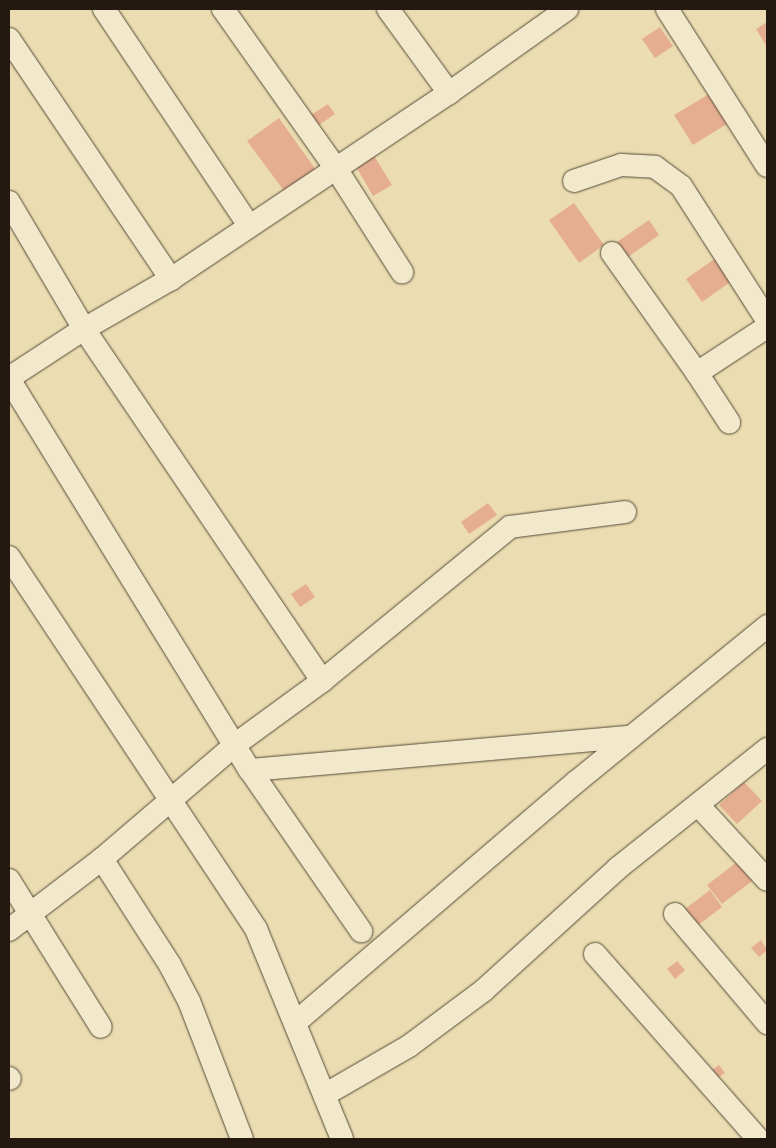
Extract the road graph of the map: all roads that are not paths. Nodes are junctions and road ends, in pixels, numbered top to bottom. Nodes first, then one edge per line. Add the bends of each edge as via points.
1 (104, 9) edge
2 (223, 9) edge
3 (388, 9) edge
4 (567, 9) edge
5 (667, 9) edge
6 (9, 39) edge
7 (449, 93) junction
8 (767, 166) edge
9 (335, 167) junction
10 (574, 181) dead end
11 (9, 202) edge
12 (249, 226) junction
13 (612, 253) dead end
14 (402, 272) dead end
15 (171, 279) junction
16 (767, 320) edge
17 (767, 327) edge
18 (84, 329) junction
19 (698, 373) junction
20 (9, 379) edge
21 (729, 422) dead end
22 (625, 512) dead end
23 (9, 556) edge
24 (767, 626) edge
25 (322, 682) junction
26 (631, 737) junction
27 (236, 744) junction
28 (767, 749) edge
29 (250, 770) junction
30 (170, 803) junction
31 (699, 806) junction
32 (102, 859) junction
33 (9, 880) edge
34 (767, 880) edge
35 (31, 913) junction
36 (675, 914) dead end
37 (9, 930) edge
38 (361, 931) dead end
39 (595, 954) dead end
40 (296, 1022) junction
41 (767, 1023) edge
42 (101, 1027) dead end
43 (326, 1094) junction
44 (242, 1139) edge
45 (342, 1139) edge
46 (758, 1139) edge

1 - 12 street
2 - 9 street
3 - 7 street
4 - 7 street
5 - 8 street
6 - 15 street
7 - 9 street
9 - 12 street
9 - 14 street
10 - 16 street via 621,165 655,167 681,186
11 - 18 street
12 - 15 street
13 - 19 street
15 - 18 street
17 - 19 street
18 - 20 street
18 - 25 street
19 - 21 street
20 - 27 street
22 - 25 street via 510,526
23 - 30 street
24 - 26 street
25 - 27 street
26 - 29 street
26 - 40 street
27 - 29 street
27 - 30 street
28 - 31 street
29 - 38 street
30 - 32 street
30 - 40 street via 256,929
31 - 34 street
31 - 43 street via 618,868 484,990 409,1046
32 - 35 street
32 - 44 street via 170,965 188,1001
33 - 35 street
35 - 37 street
35 - 42 street
36 - 41 street
39 - 46 street
40 - 43 street
43 - 45 street

